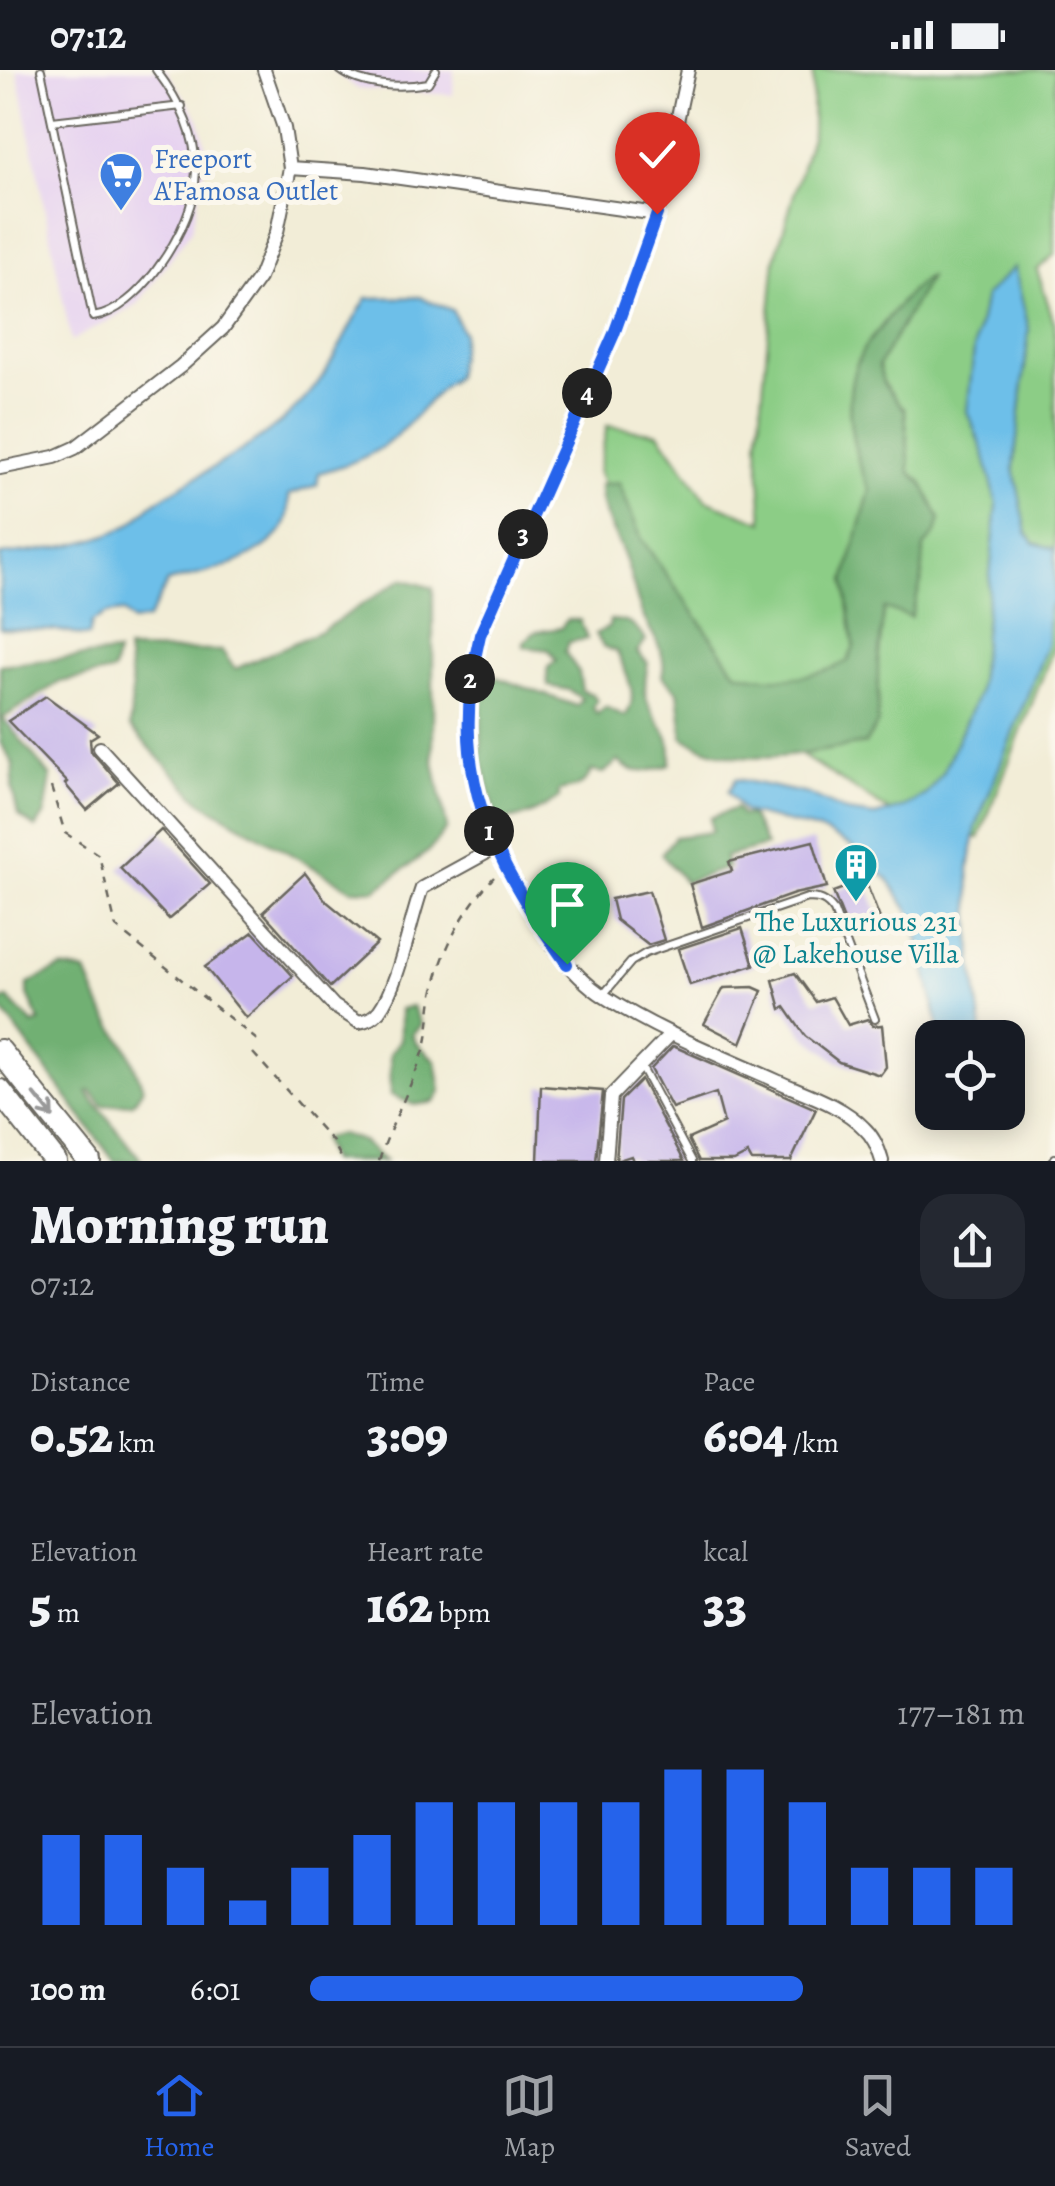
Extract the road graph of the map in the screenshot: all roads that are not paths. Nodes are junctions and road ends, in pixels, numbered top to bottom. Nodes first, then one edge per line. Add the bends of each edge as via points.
1 (41, 70) edge
2 (156, 70) edge
3 (264, 70) edge
4 (340, 70) edge
5 (436, 70) edge
6 (688, 70) edge
7 (182, 106) junction
8 (52, 121) junction
9 (290, 168) junction
10 (657, 214) junction
11 (0, 468) edge
12 (100, 748) dead end
13 (495, 848) junction
14 (603, 996) junction
15 (875, 1019) dead end
16 (671, 1034) junction
17 (0, 1051) edge
18 (641, 1066) junction
19 (0, 1092) edge
20 (55, 1161) edge
21 (89, 1161) edge
22 (606, 1161) edge
23 (692, 1161) edge
24 (882, 1161) edge

1 - 8 lane
2 - 7 lane
3 - 9 street
4 - 5 lane via 363,81 410,86 428,84
6 - 10 street
7 - 8 lane
7 - 8 lane via 196,174 190,210 142,288 93,317
9 - 10 street
9 - 11 street via 277,232 258,278 223,328 75,448
10 - 13 street via 614,334 480,635 470,677 470,769
12 - 13 street via 334,1006 359,1022 370,1020 390,989 422,888
13 - 14 street via 567,964
14 - 15 lane via 646,953 818,898 834,911
14 - 16 street
16 - 18 street
16 - 24 street via 836,1107 866,1128
17 -> 21 highway
18 - 22 street via 611,1096
18 - 23 lane
19 - 20 highway

